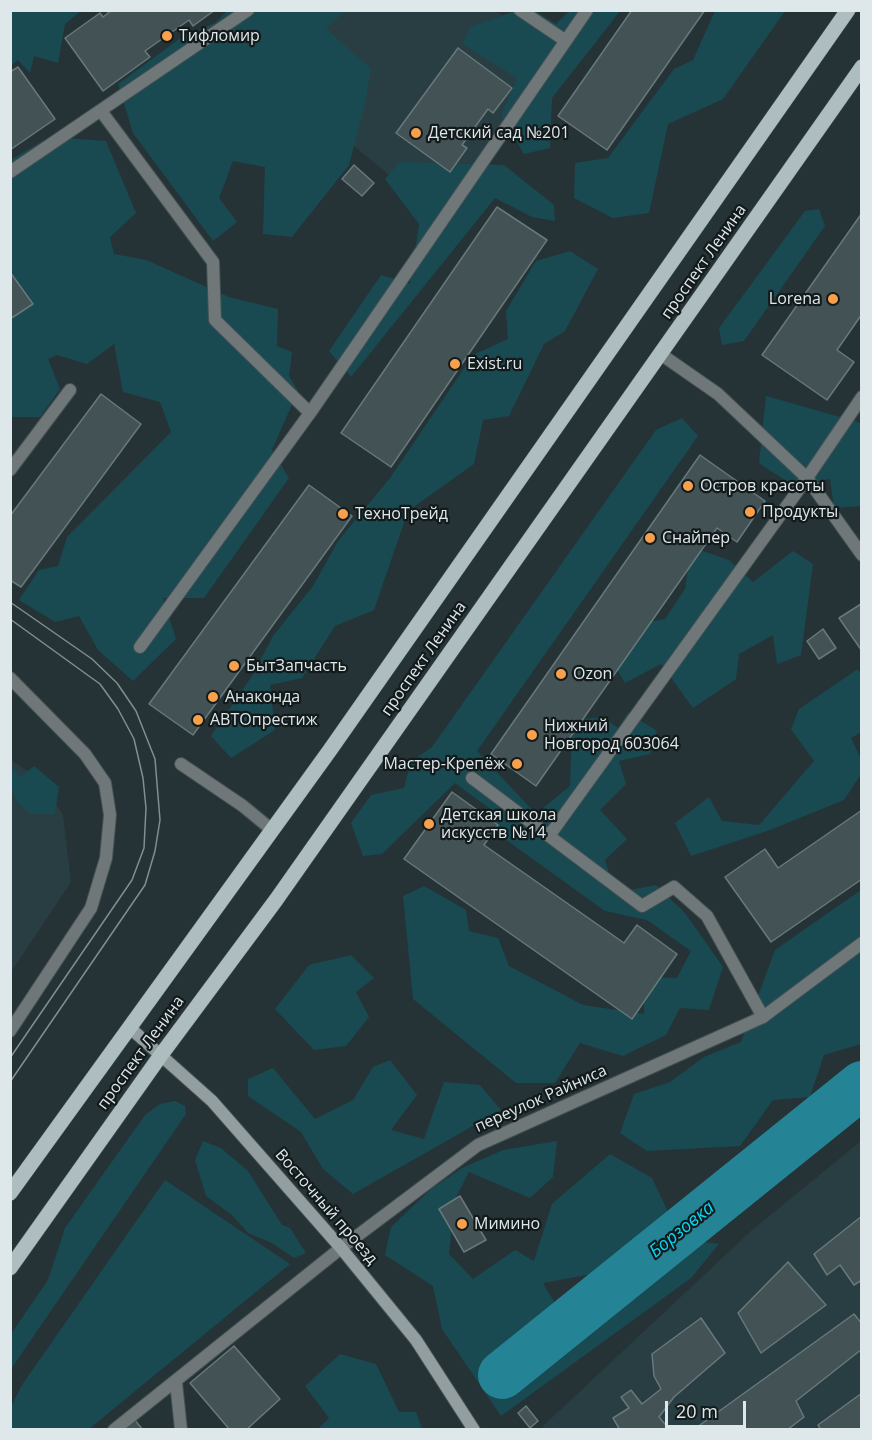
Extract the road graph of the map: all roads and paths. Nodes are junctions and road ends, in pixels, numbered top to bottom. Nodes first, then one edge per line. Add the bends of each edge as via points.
1 (248, 10) edge
2 (520, 10) edge
3 (587, 10) edge
4 (848, 10) edge
5 (566, 41) junction
6 (861, 67) edge
7 (101, 111) junction
8 (10, 172) edge
9 (662, 355) junction
10 (70, 390) dead end
11 (861, 397) edge
12 (310, 413) junction
13 (10, 470) edge
14 (807, 478) junction
15 (861, 555) edge
16 (140, 647) dead end
17 (10, 678) edge
18 (181, 764) dead end
19 (472, 778) dead end
20 (272, 830) junction
21 (549, 836) junction
22 (861, 943) edge
23 (763, 1017) junction
24 (129, 1027) junction
25 (10, 1031) edge
26 (161, 1054) junction
27 (10, 1193) edge
28 (341, 1248) junction
29 (10, 1268) edge
30 (176, 1382) junction
31 (114, 1430) edge
32 (182, 1430) edge
33 (474, 1430) edge

1 - 7 street
2 - 5 street
3 - 5 street
4 - 20 main road, проспект Ленина
5 - 12 street
6 - 9 main road, проспект Ленина
7 - 8 street
7 - 12 street via 213,262 215,320
9 - 14 street via 718,394
9 - 26 main road, проспект Ленина via 276,900
10 - 13 street
11 - 14 street
12 - 16 street
14 - 15 street
14 - 21 street
17 - 25 street via 85,754 105,783 110,814 105,858 91,908
18 - 20 street
19 - 21 street
20 - 24 main road, проспект Ленина
21 - 23 street via 642,906 674,887 707,915
22 - 23 street, переулок Райниса
23 - 28 street, переулок Райниса via 478,1145
24 - 26 street, Восточный проезд
24 - 27 main road, проспект Ленина
26 - 28 street, Восточный проезд via 212,1101
26 - 29 main road, проспект Ленина
28 - 30 street, переулок Райниса
28 - 33 street, Восточный проезд via 416,1340
30 - 31 street, переулок Райниса
30 - 32 street

